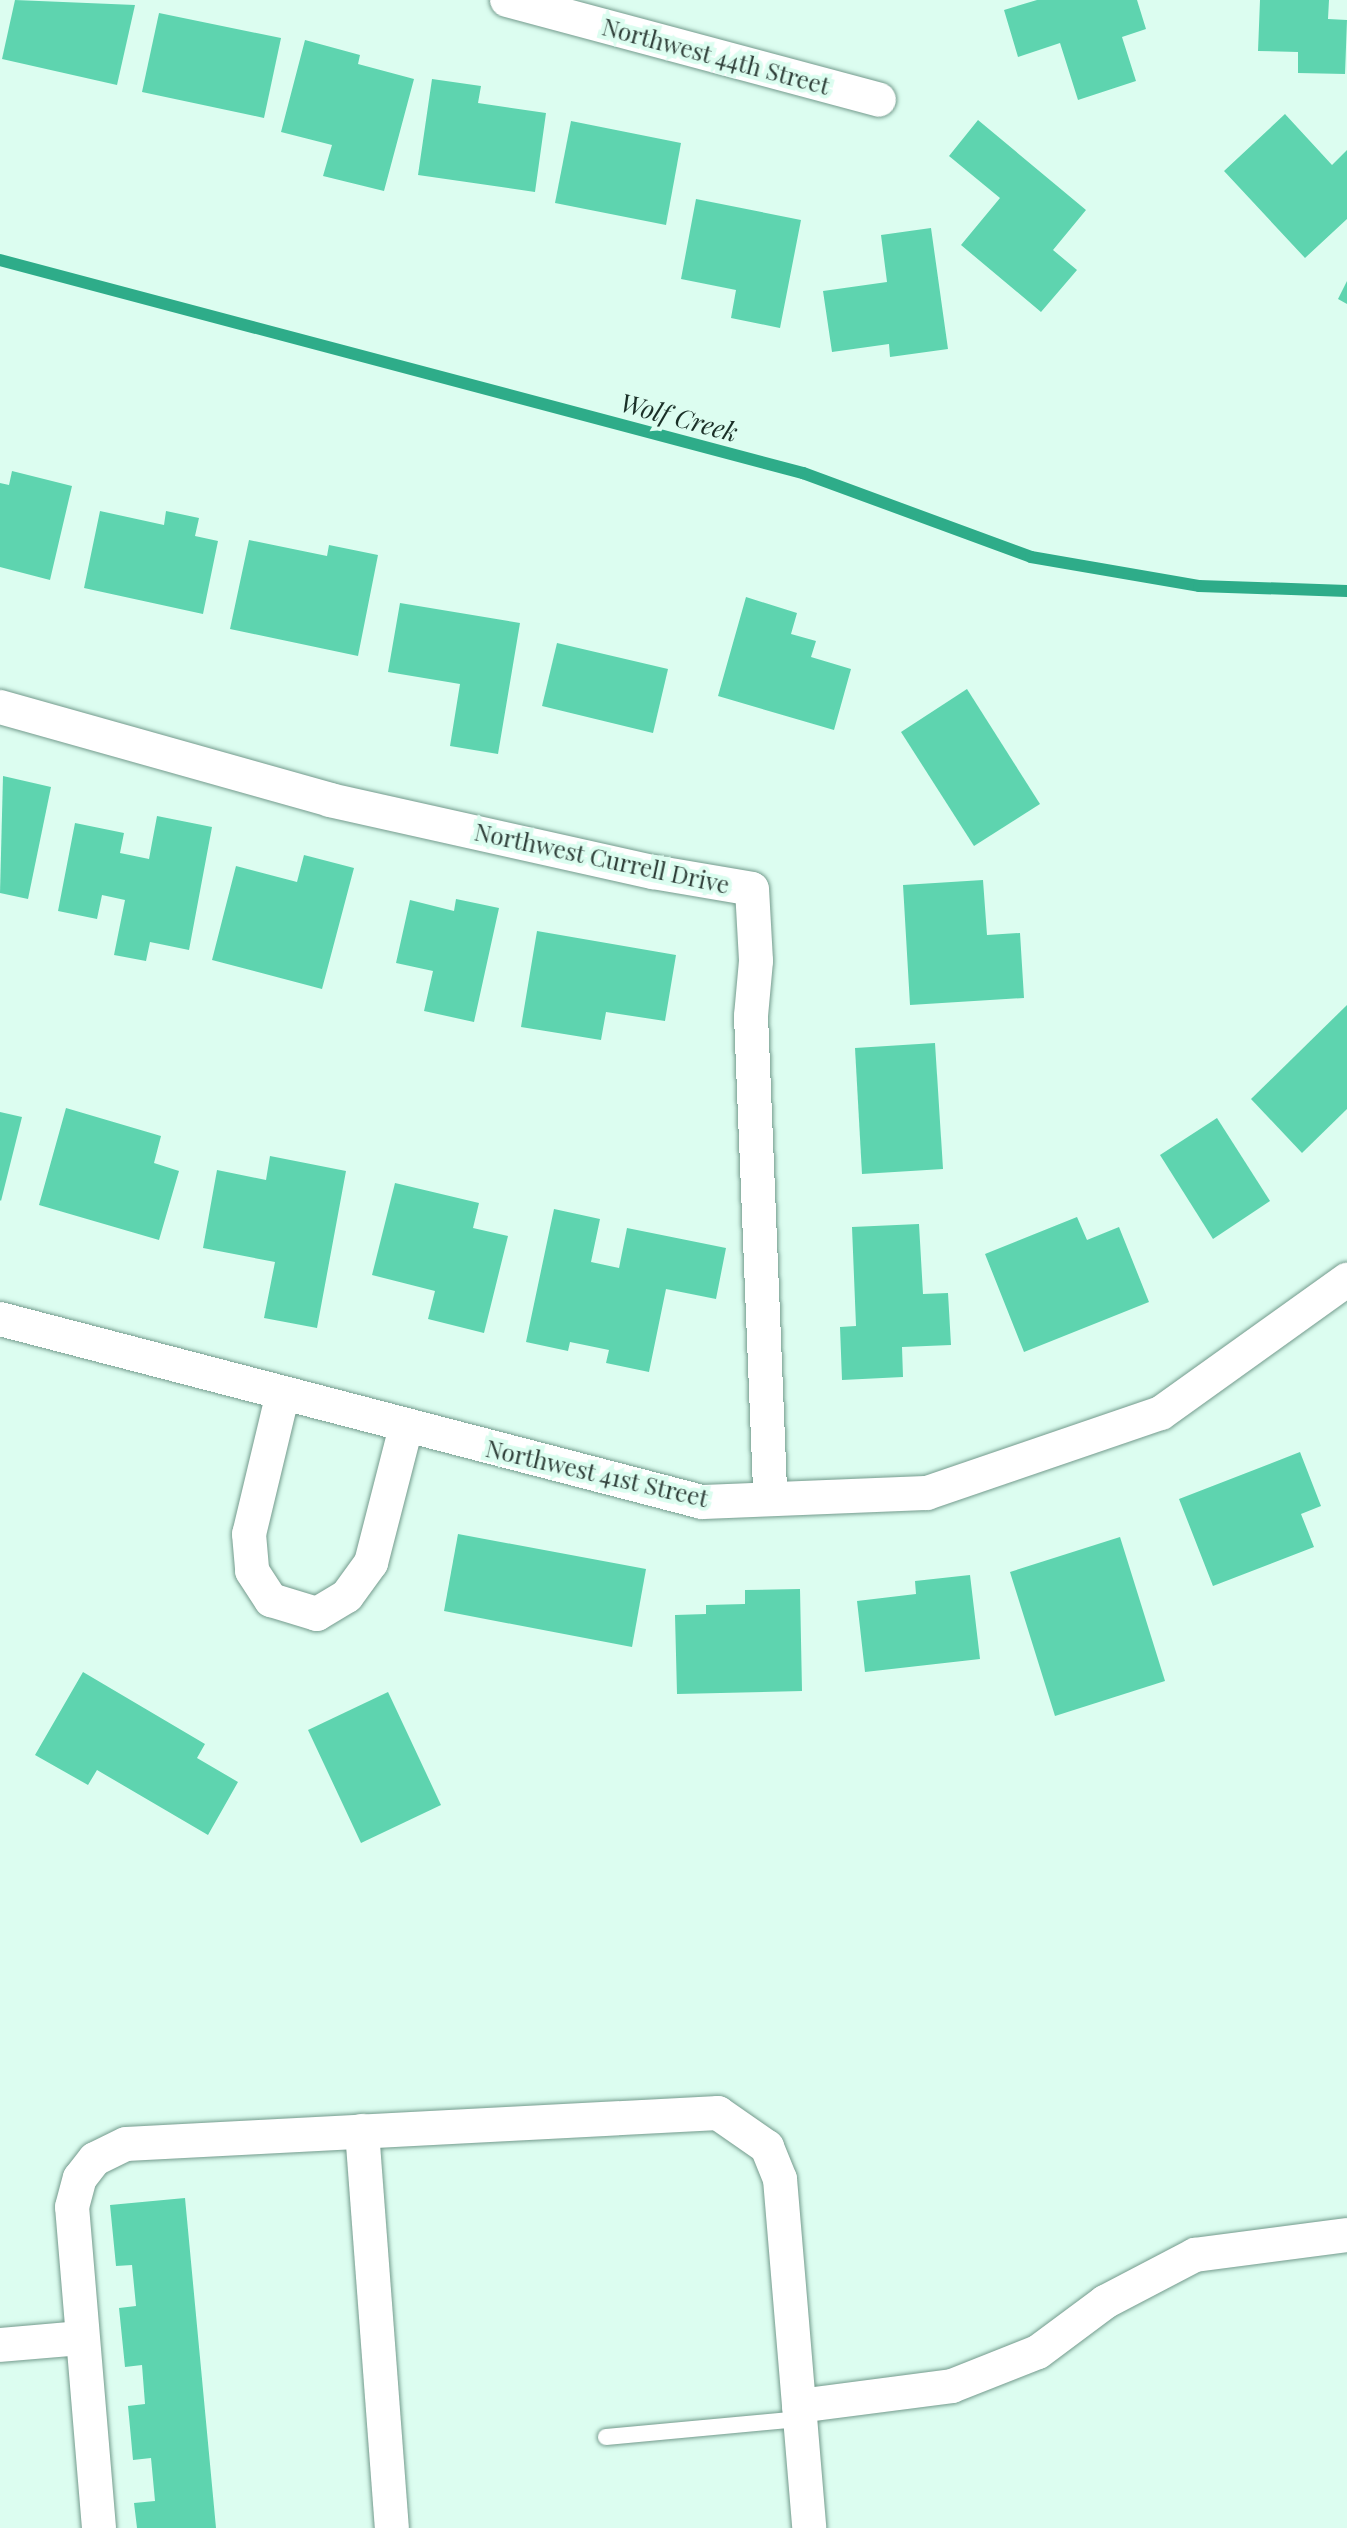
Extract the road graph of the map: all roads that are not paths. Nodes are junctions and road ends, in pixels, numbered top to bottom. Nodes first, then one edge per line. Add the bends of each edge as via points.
1 (507, 0) edge
2 (879, 100) dead end
3 (0, 707) edge
4 (1347, 1280) edge
5 (0, 1319) edge
6 (282, 1397) junction
7 (406, 1427) junction
8 (770, 1499) junction
9 (362, 2131) junction
10 (1347, 2235) edge
11 (82, 2338) junction
12 (0, 2345) edge
13 (800, 2413) junction
14 (606, 2437) dead end
15 (99, 2528) edge
16 (392, 2528) edge
17 (809, 2528) edge

1 - 2 street, Northwest 44th Street
3 - 8 street, Northwest Currell Drive via 330,800 752,889 756,961 751,1016
4 - 8 street, Northwest 41st Street via 1161,1413 927,1493
5 - 6 street, Northwest 41st Street
6 - 7 street, Northwest 41st Street
6 - 7 street via 249,1534 252,1571 271,1600 317,1614 347,1596 371,1563
7 - 8 street, Northwest 41st Street via 702,1502
9 - 11 street via 126,2144 95,2159 80,2178 72,2207
9 - 13 street via 718,2113 746,2128 767,2147 780,2179
9 - 16 street
10 - 13 street via 1195,2255 1105,2302 1038,2352 952,2386
11 - 12 street
11 - 15 street
13 - 14 lane
13 - 17 street

